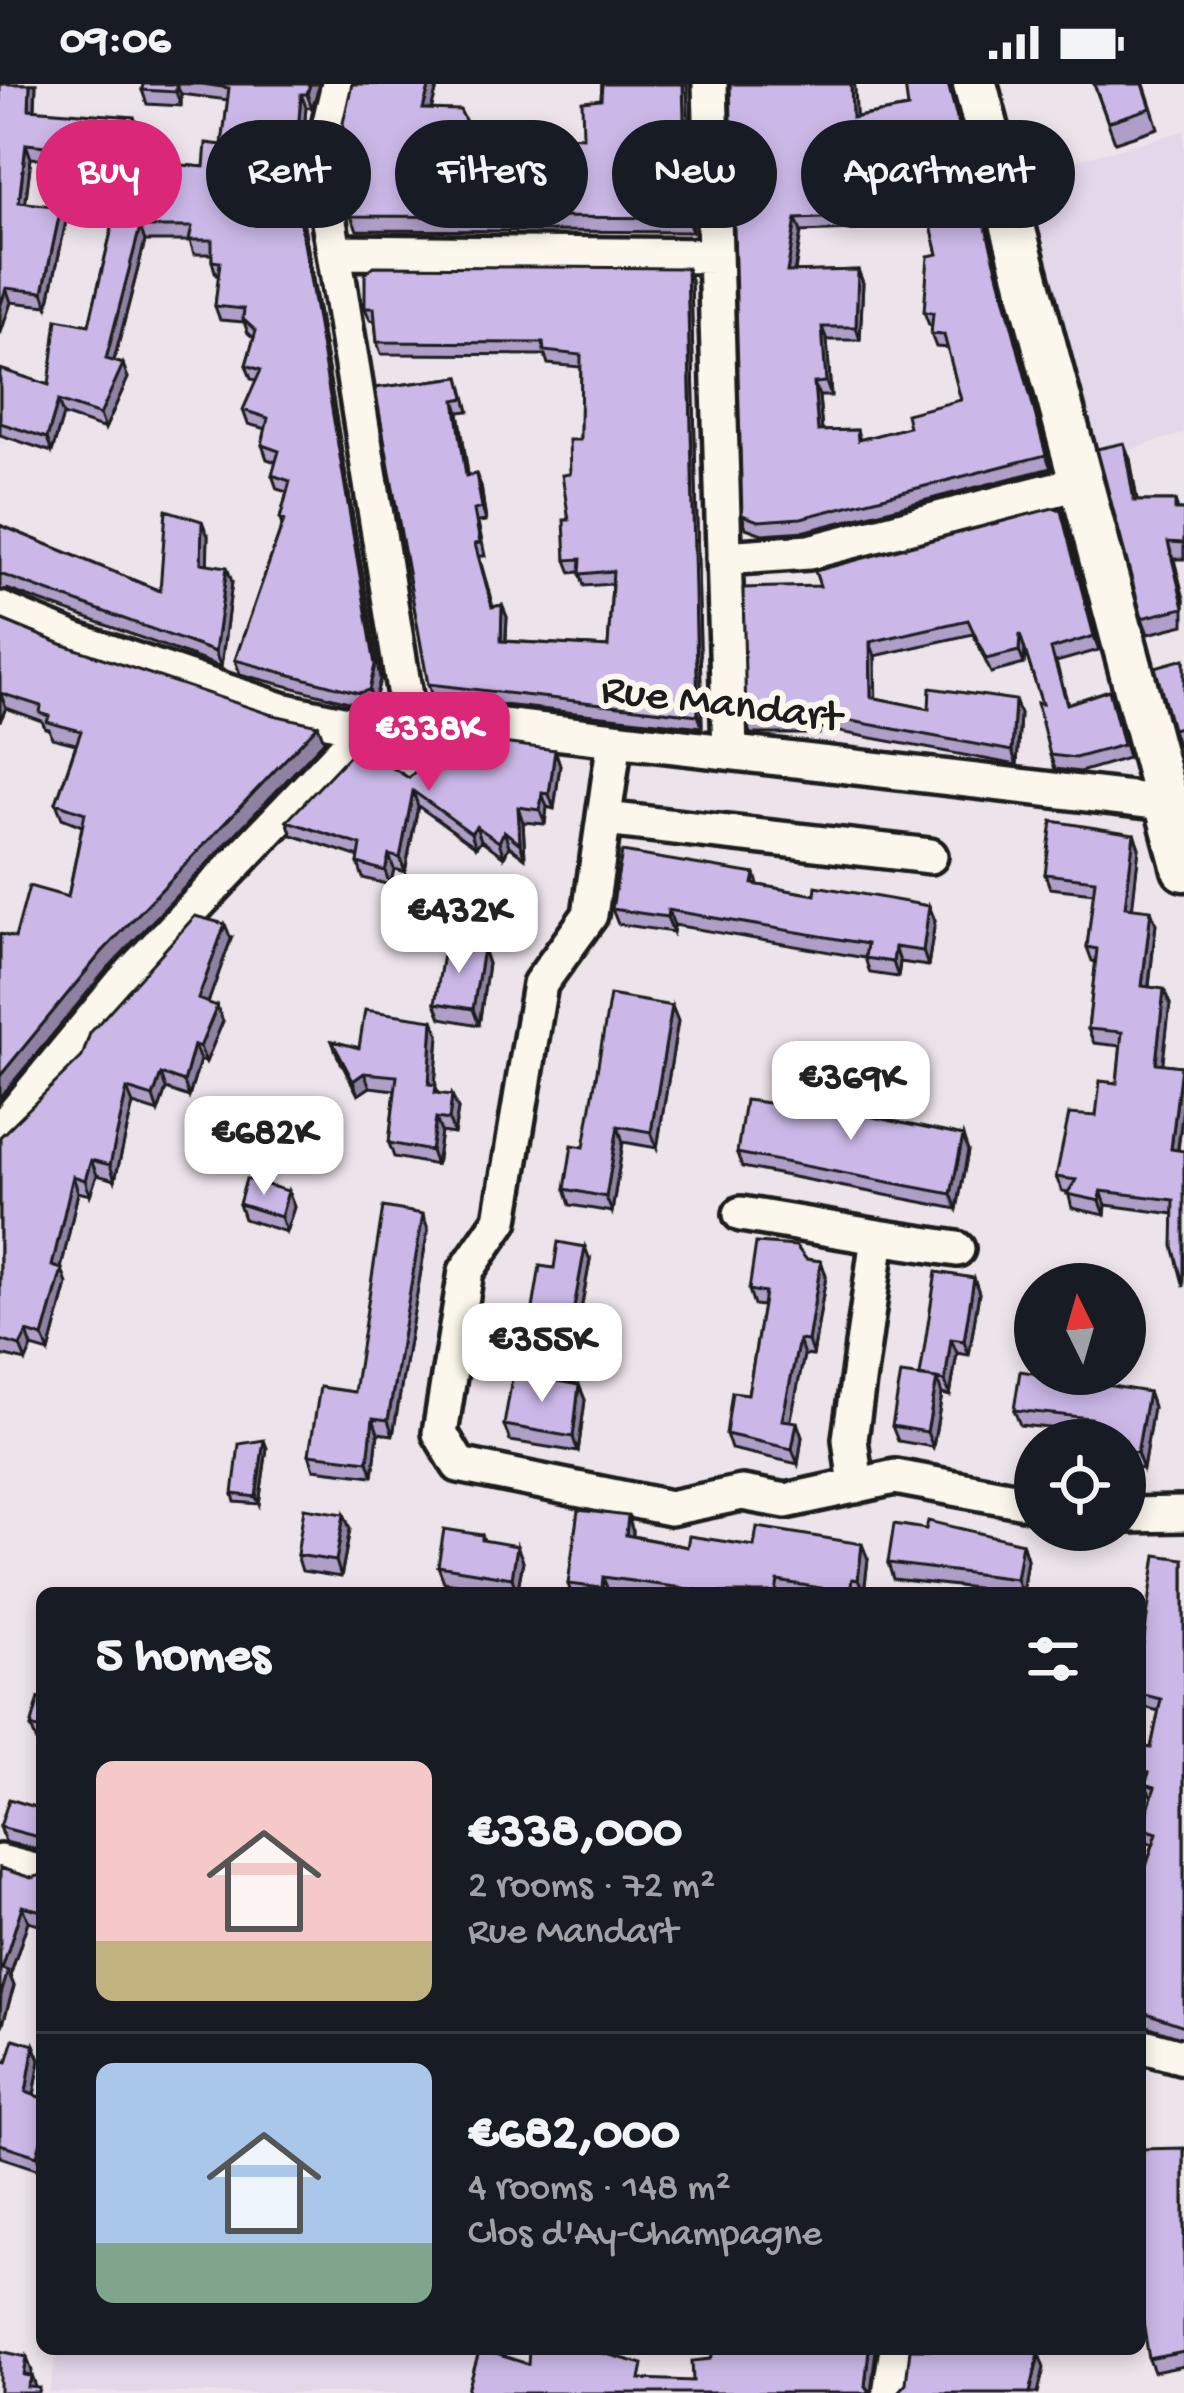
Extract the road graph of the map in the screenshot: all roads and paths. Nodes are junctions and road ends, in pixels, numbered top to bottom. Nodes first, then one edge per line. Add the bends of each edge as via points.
1 (339, 84) edge
2 (710, 84) edge
3 (975, 84) edge
4 (334, 252) junction
5 (716, 256) junction
6 (1078, 483) junction
7 (724, 558) junction
8 (0, 609) edge
9 (408, 715) junction
10 (365, 728) junction
11 (615, 739) junction
12 (730, 752) junction
13 (1165, 802) junction
14 (605, 819) junction
15 (930, 856) dead end
16 (1184, 869) edge
17 (0, 1131) edge
18 (741, 1214) dead end
19 (878, 1237) junction
20 (957, 1249) dead end
21 (856, 1486) junction
22 (1014, 1499) edge
23 (1184, 1514) edge
24 (1146, 1515) edge
25 (0, 1862) edge
26 (36, 1872) edge
27 (1146, 2047) edge
28 (1184, 2057) edge
29 (896, 2355) edge
30 (890, 2393) edge

1 - 4 street via 324,176
2 - 5 street
3 - 6 street
4 - 5 street
4 - 9 street
5 - 7 street
6 - 7 street via 808,552
6 - 13 street
7 - 12 street
8 - 10 street, Rue Mandart via 281,710
9 - 10 street, Rue Mandart
9 - 11 street, Rue Mandart
10 - 17 street via 122,983
11 - 12 street, Rue Mandart
11 - 14 street
12 - 13 street, Rue Mandart
13 - 16 street
14 - 15 street
14 - 21 street via 590,915 540,984 501,1220 466,1271 440,1433 459,1465 670,1508 742,1493 786,1502
18 - 19 street
19 - 20 street
19 - 21 street via 850,1439
21 - 22 street via 895,1478
23 - 24 street
25 - 26 street
27 - 28 street
29 - 30 street

